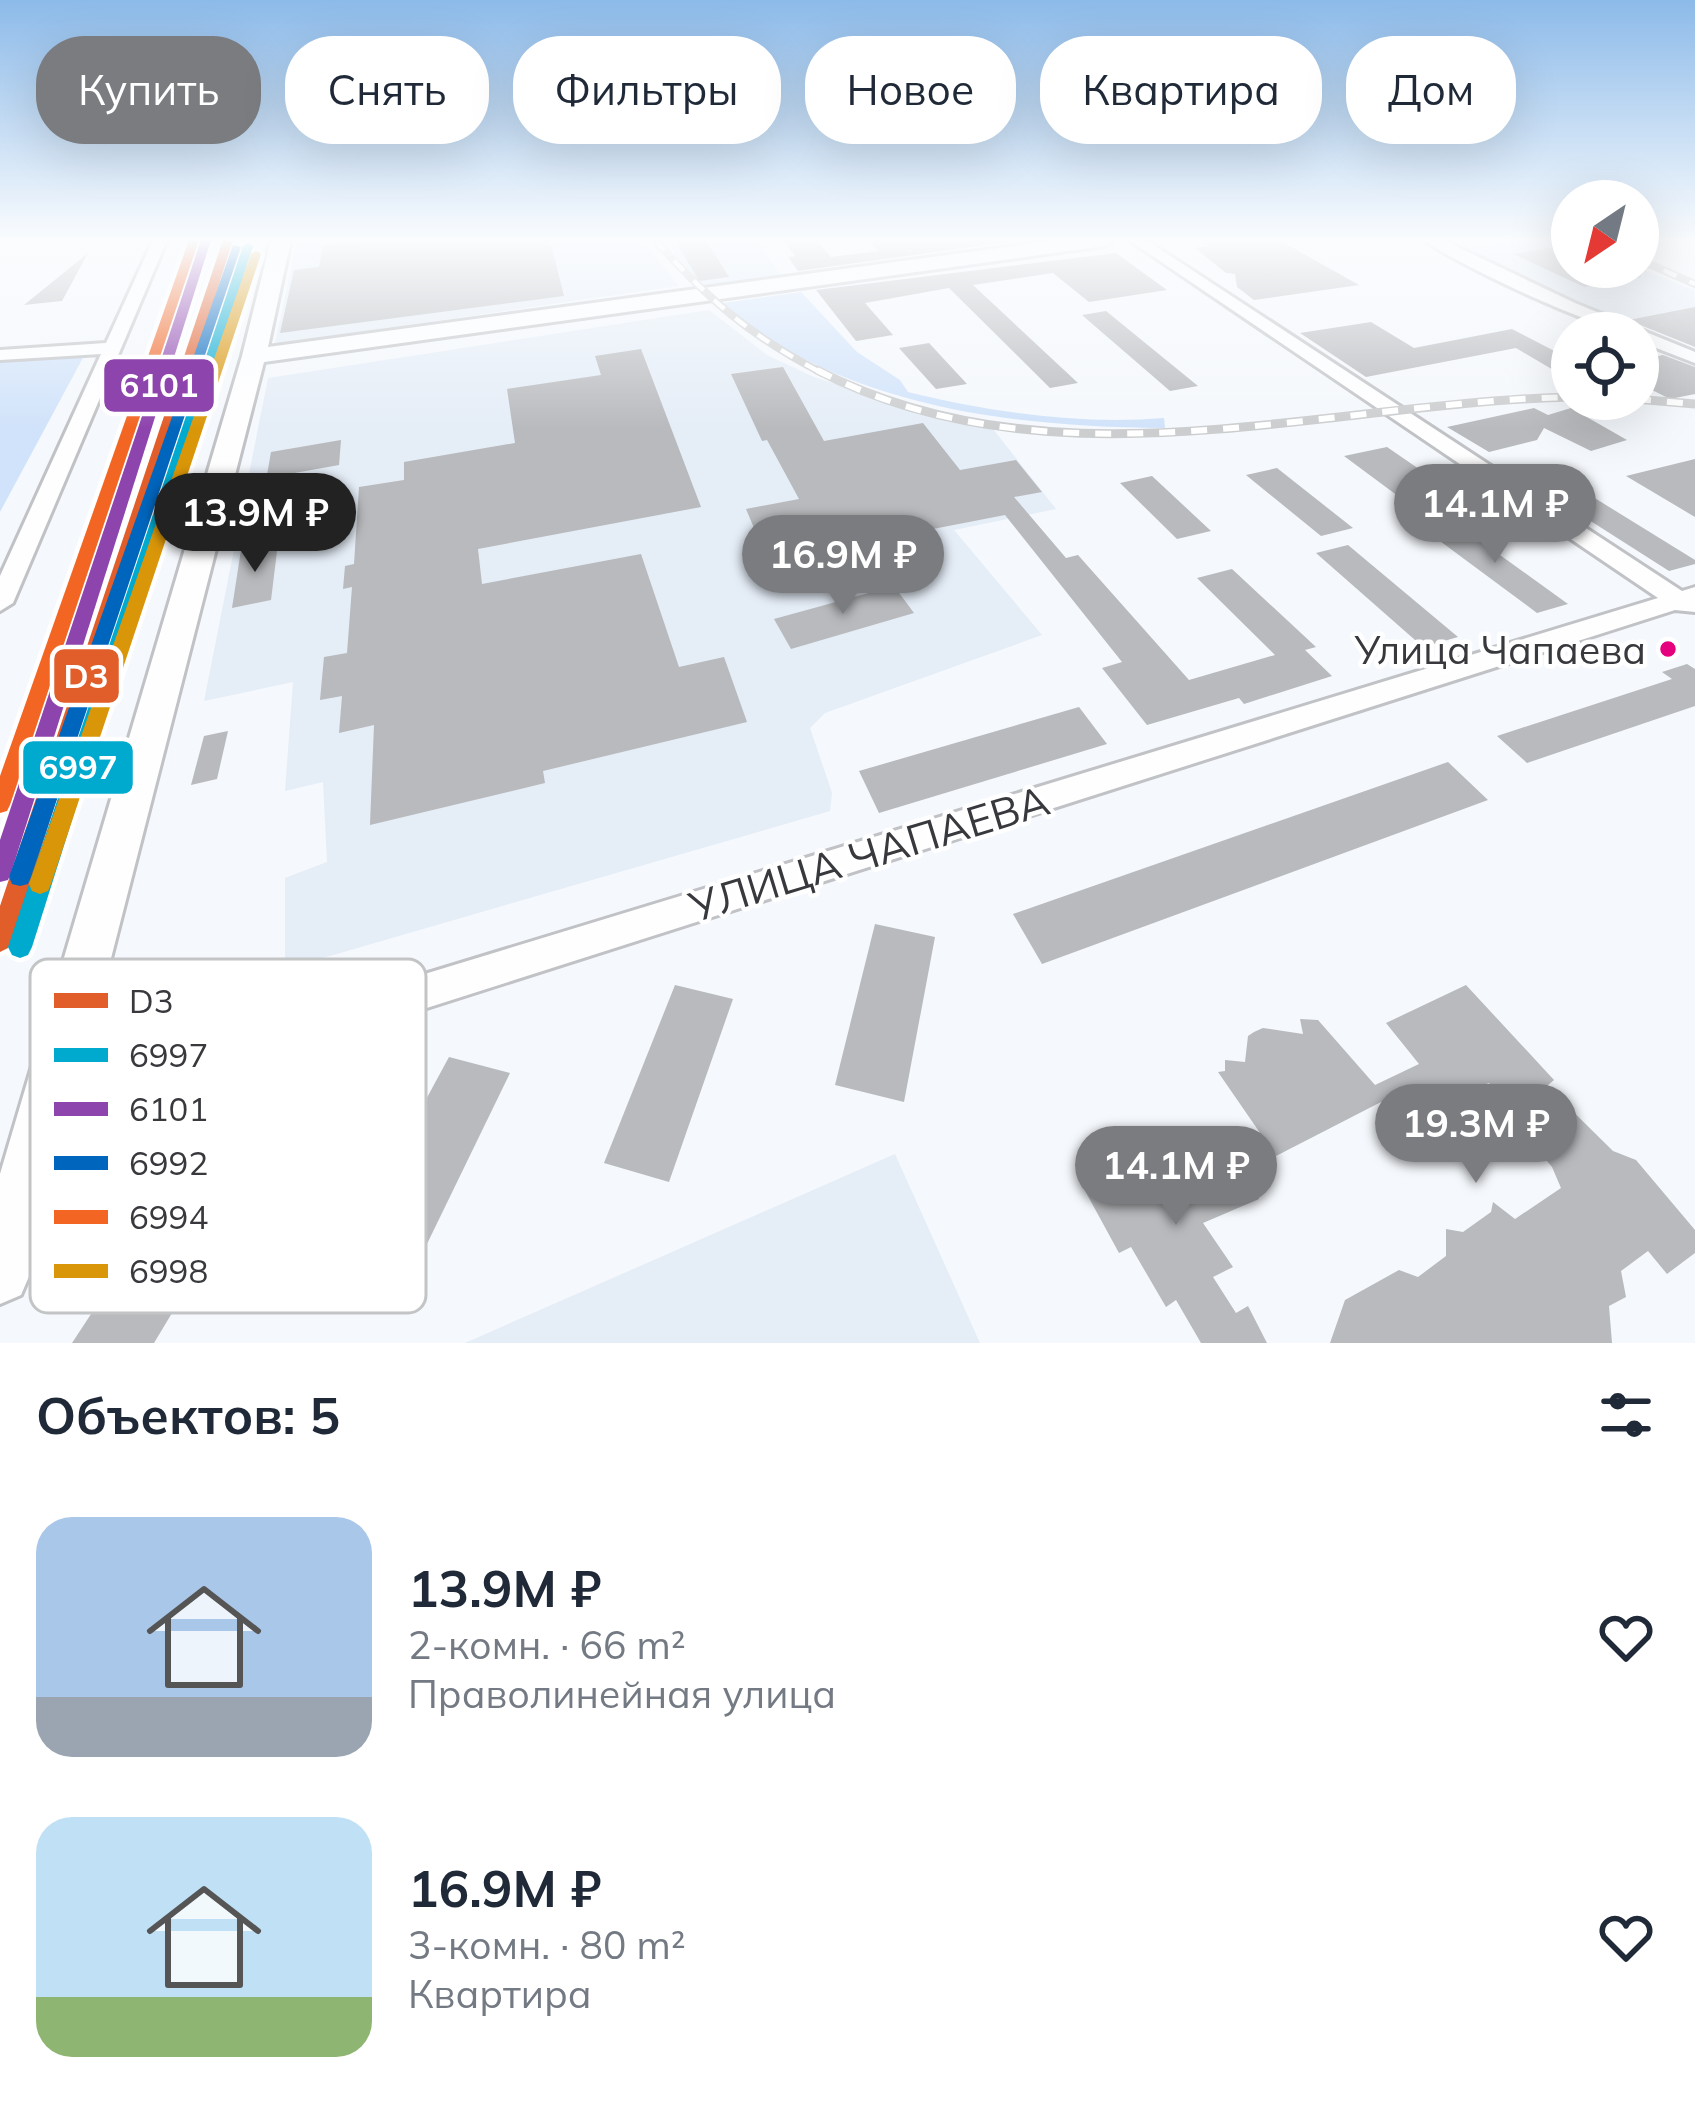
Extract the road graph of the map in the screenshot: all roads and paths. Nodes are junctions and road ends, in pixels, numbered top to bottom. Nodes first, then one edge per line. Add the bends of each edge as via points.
1 (132, 303) edge
2 (266, 303) edge
3 (645, 303) edge
4 (1232, 303) edge
5 (1562, 303) edge
6 (112, 348) junction
7 (0, 355) edge
8 (254, 356) junction
9 (1695, 358) edge
10 (1689, 602) edge
11 (0, 603) edge
12 (86, 959) edge
13 (426, 992) edge
14 (30, 1162) edge
15 (0, 1274) edge

1 - 6 street
2 - 8 main road
3 - 8 main road
4 - 10 street
5 - 9 street
6 - 7 street
6 - 11 street
8 - 12 main road
10 - 13 street, УЛИЦА ЧАПАЕВА
14 - 15 main road

